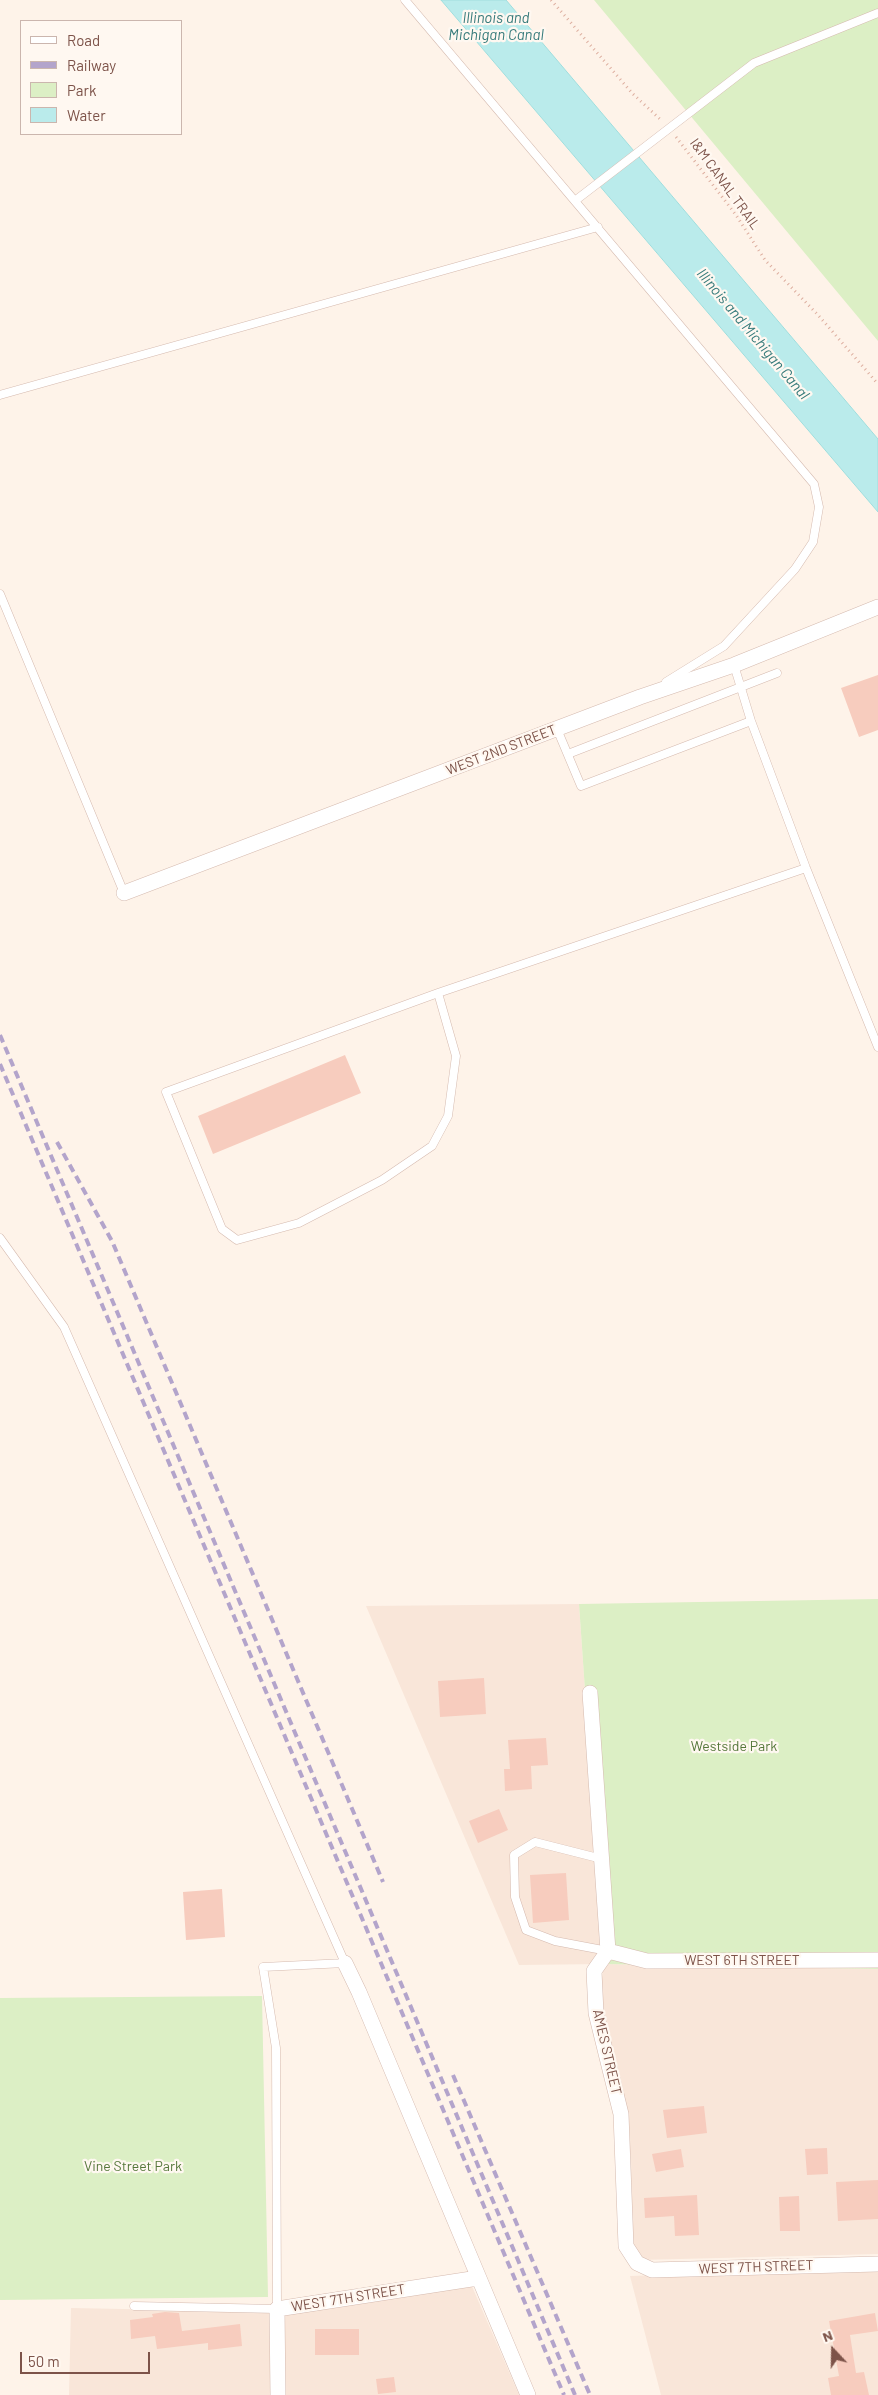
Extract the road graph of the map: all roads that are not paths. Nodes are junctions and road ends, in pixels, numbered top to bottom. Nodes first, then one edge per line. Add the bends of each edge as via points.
1 (406, 0) edge
2 (878, 13) edge
3 (576, 200) junction
4 (598, 227) junction
5 (0, 395) edge
6 (0, 594) edge
7 (878, 607) edge
8 (734, 665) junction
9 (777, 673) dead end
10 (741, 687) junction
11 (640, 697) junction
12 (751, 721) junction
13 (557, 728) junction
14 (568, 754) junction
15 (806, 868) junction
16 (124, 893) joint
17 (438, 993) junction
18 (878, 1047) edge
19 (0, 1238) edge
20 (590, 1693) dead end
21 (602, 1859) junction
22 (608, 1951) junction
23 (878, 1960) edge
24 (345, 1963) junction
25 (636, 2263) joint
26 (878, 2264) edge
27 (478, 2278) junction
28 (134, 2306) dead end
29 (277, 2309) junction
30 (278, 2395) edge
31 (528, 2395) edge

1 - 3 lane
2 - 3 lane via 754,63
3 - 4 lane
4 - 5 lane
4 - 11 lane via 814,484 819,506 814,542 795,569 724,646
6 - 16 lane
7 - 8 street, WEST 2ND STREET
8 - 10 lane
8 - 11 street, WEST 2ND STREET
9 - 10 lane
10 - 12 lane
10 - 14 lane
11 - 13 street, WEST 2ND STREET
12 - 14 lane via 581,786
12 - 15 lane
13 - 14 lane
13 - 16 street, WEST 2ND STREET
15 - 17 lane
15 - 18 lane
17 - 17 lane via 456,1056 448,1116 432,1146 382,1180 299,1223 237,1240 222,1230 166,1092
19 - 24 lane via 64,1327
20 - 21 street
21 - 22 street
21 - 22 lane via 535,1842 514,1855 515,1897 526,1930 555,1941
22 - 23 street, WEST 6TH STREET via 646,1961
22 - 25 street, AMES STREET via 594,1971 596,2013 621,2114 626,2246
24 - 27 street
24 - 29 lane via 263,1966 276,2048
25 - 26 street, WEST 7TH STREET via 652,2270
27 - 29 street, WEST 7TH STREET
27 - 31 street
28 - 29 lane
29 - 30 street

